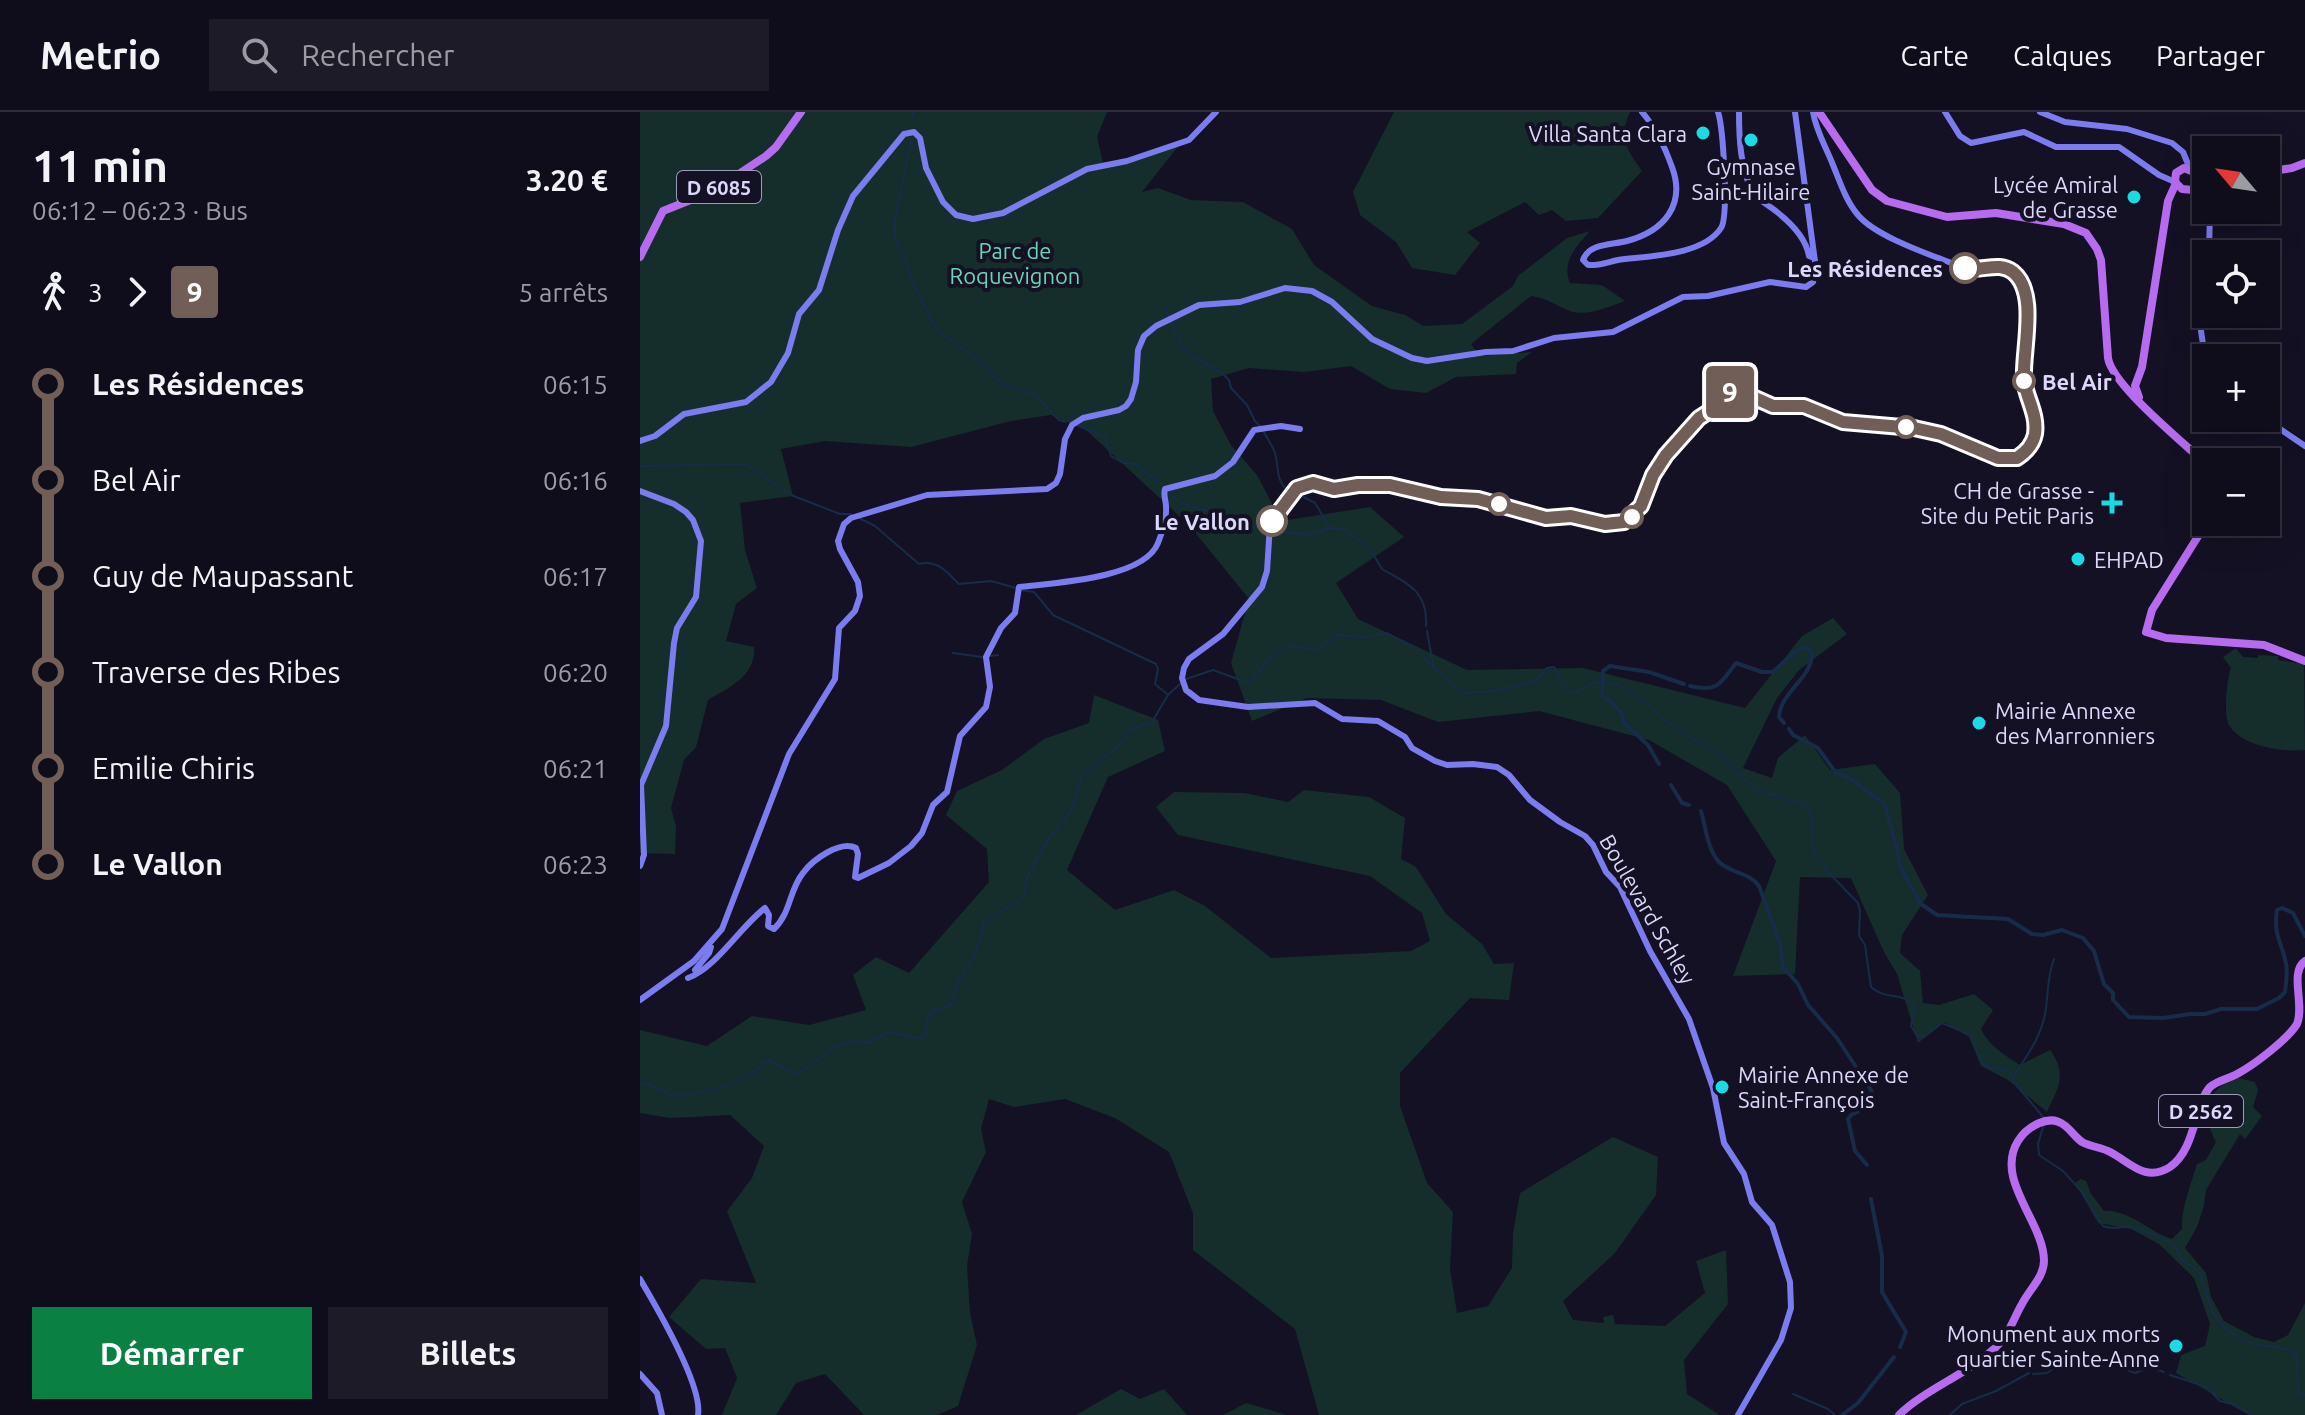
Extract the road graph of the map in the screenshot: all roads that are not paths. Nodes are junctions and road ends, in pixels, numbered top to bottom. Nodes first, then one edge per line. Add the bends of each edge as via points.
1 (801, 112) edge
2 (1216, 112) edge
3 (1642, 112) edge
4 (1718, 112) edge
5 (1739, 112) edge
6 (1795, 112) edge
7 (2040, 112) edge
8 (1947, 113) edge
9 (1817, 115) edge
10 (2305, 163) edge
11 (2280, 170) edge
12 (2192, 177) edge
13 (2192, 187) edge
14 (2192, 190) edge
15 (640, 257) edge
16 (1814, 258) junction
17 (2131, 384) junction
18 (1300, 429) dead end
19 (2280, 429) edge
20 (640, 441) edge
21 (2305, 446) edge
22 (2192, 451) edge
23 (640, 491) edge
24 (2198, 536) edge
25 (2305, 661) edge
26 (640, 866) edge
27 (710, 946) junction
28 (2305, 961) edge
29 (640, 1000) edge
30 (640, 1279) edge
31 (640, 1374) edge
32 (662, 1415) edge
33 (698, 1415) edge
34 (1738, 1415) edge
35 (1899, 1415) edge

1 - 15 main road, D 6085 via 766,156 713,191 663,211
2 - 20 main road via 1189,140 1087,169 982,219 960,217 946,207 926,168 920,138 914,132 904,134 853,196 819,290 799,314 788,353 771,382 751,400 684,414
3 - 4 main road via 1655,128 1675,176 1674,209 1642,234 1592,249 1583,260 1590,266 1653,258 1698,244 1719,230 1724,196
5 - 16 main road via 1751,189 1803,237
6 - 16 main road
7 - 12 main road via 2065,122 2127,129 2172,143 2180,148
8 - 13 main road via 1960,136 1971,143 2024,132 2056,147 2119,147 2163,176
9 - 17 main road via 1872,190 1887,201 1940,216 1996,213 2064,224 2086,233 2101,260 2112,372
9 - 34 main road, Boulevard Schley via 1845,194 1866,223 1964,268 2007,269 2024,288 2024,379 2035,422 2028,449 2005,460 1941,434 1843,422 1804,406 1777,406 1730,392 1666,455 1645,499 1624,522 1546,518 1478,499 1390,485 1334,489 1305,484 1270,525 1262,587 1223,634 1184,668 1184,686 1203,701 1240,707 1315,703 1342,719 1378,721 1435,761 1504,770 1530,800 1593,845 1683,1008 1715,1099 1724,1143 1744,1174 1752,1202 1772,1225 1792,1295 1776,1353
10 - 11 main road
14 - 17 main road via 2173,196 2142,367
16 - 27 main road via 1811,285 1770,282 1683,297 1613,332 1427,361 1372,339 1322,296 1296,288 1240,302 1199,305 1160,324 1140,344 1131,399 1119,410 1072,425 1060,474 1047,489 927,495 856,515 844,524 840,549 860,596 838,633 835,679 789,754 731,912
17 - 22 main road via 2141,404
18 - 27 main road via 1262,427 1251,432 1233,462 1215,476 1165,489 1160,537 1144,559 1116,574 1019,587 1015,613 986,657 986,707 960,736 947,792 933,805 911,846 858,878 856,848 847,845 829,852 802,873 786,914 774,929 768,926 765,908 688,978
19 - 21 main road
23 - 26 main road via 686,512 701,541 696,597 674,643 666,726 641,785
24 - 25 main road via 2152,610 2151,628 2174,639 2264,645
27 - 29 main road
28 - 35 main road, D 2562 via 2298,971 2302,1008 2296,1026 2252,1064 2211,1086 2192,1135 2168,1168 2136,1170 2110,1151 2084,1143 2063,1124 2045,1122 2019,1140 2012,1160 2015,1181 2044,1256 2041,1274 1991,1352 1915,1399
30 - 33 main road via 691,1382
31 - 32 main road via 657,1393

